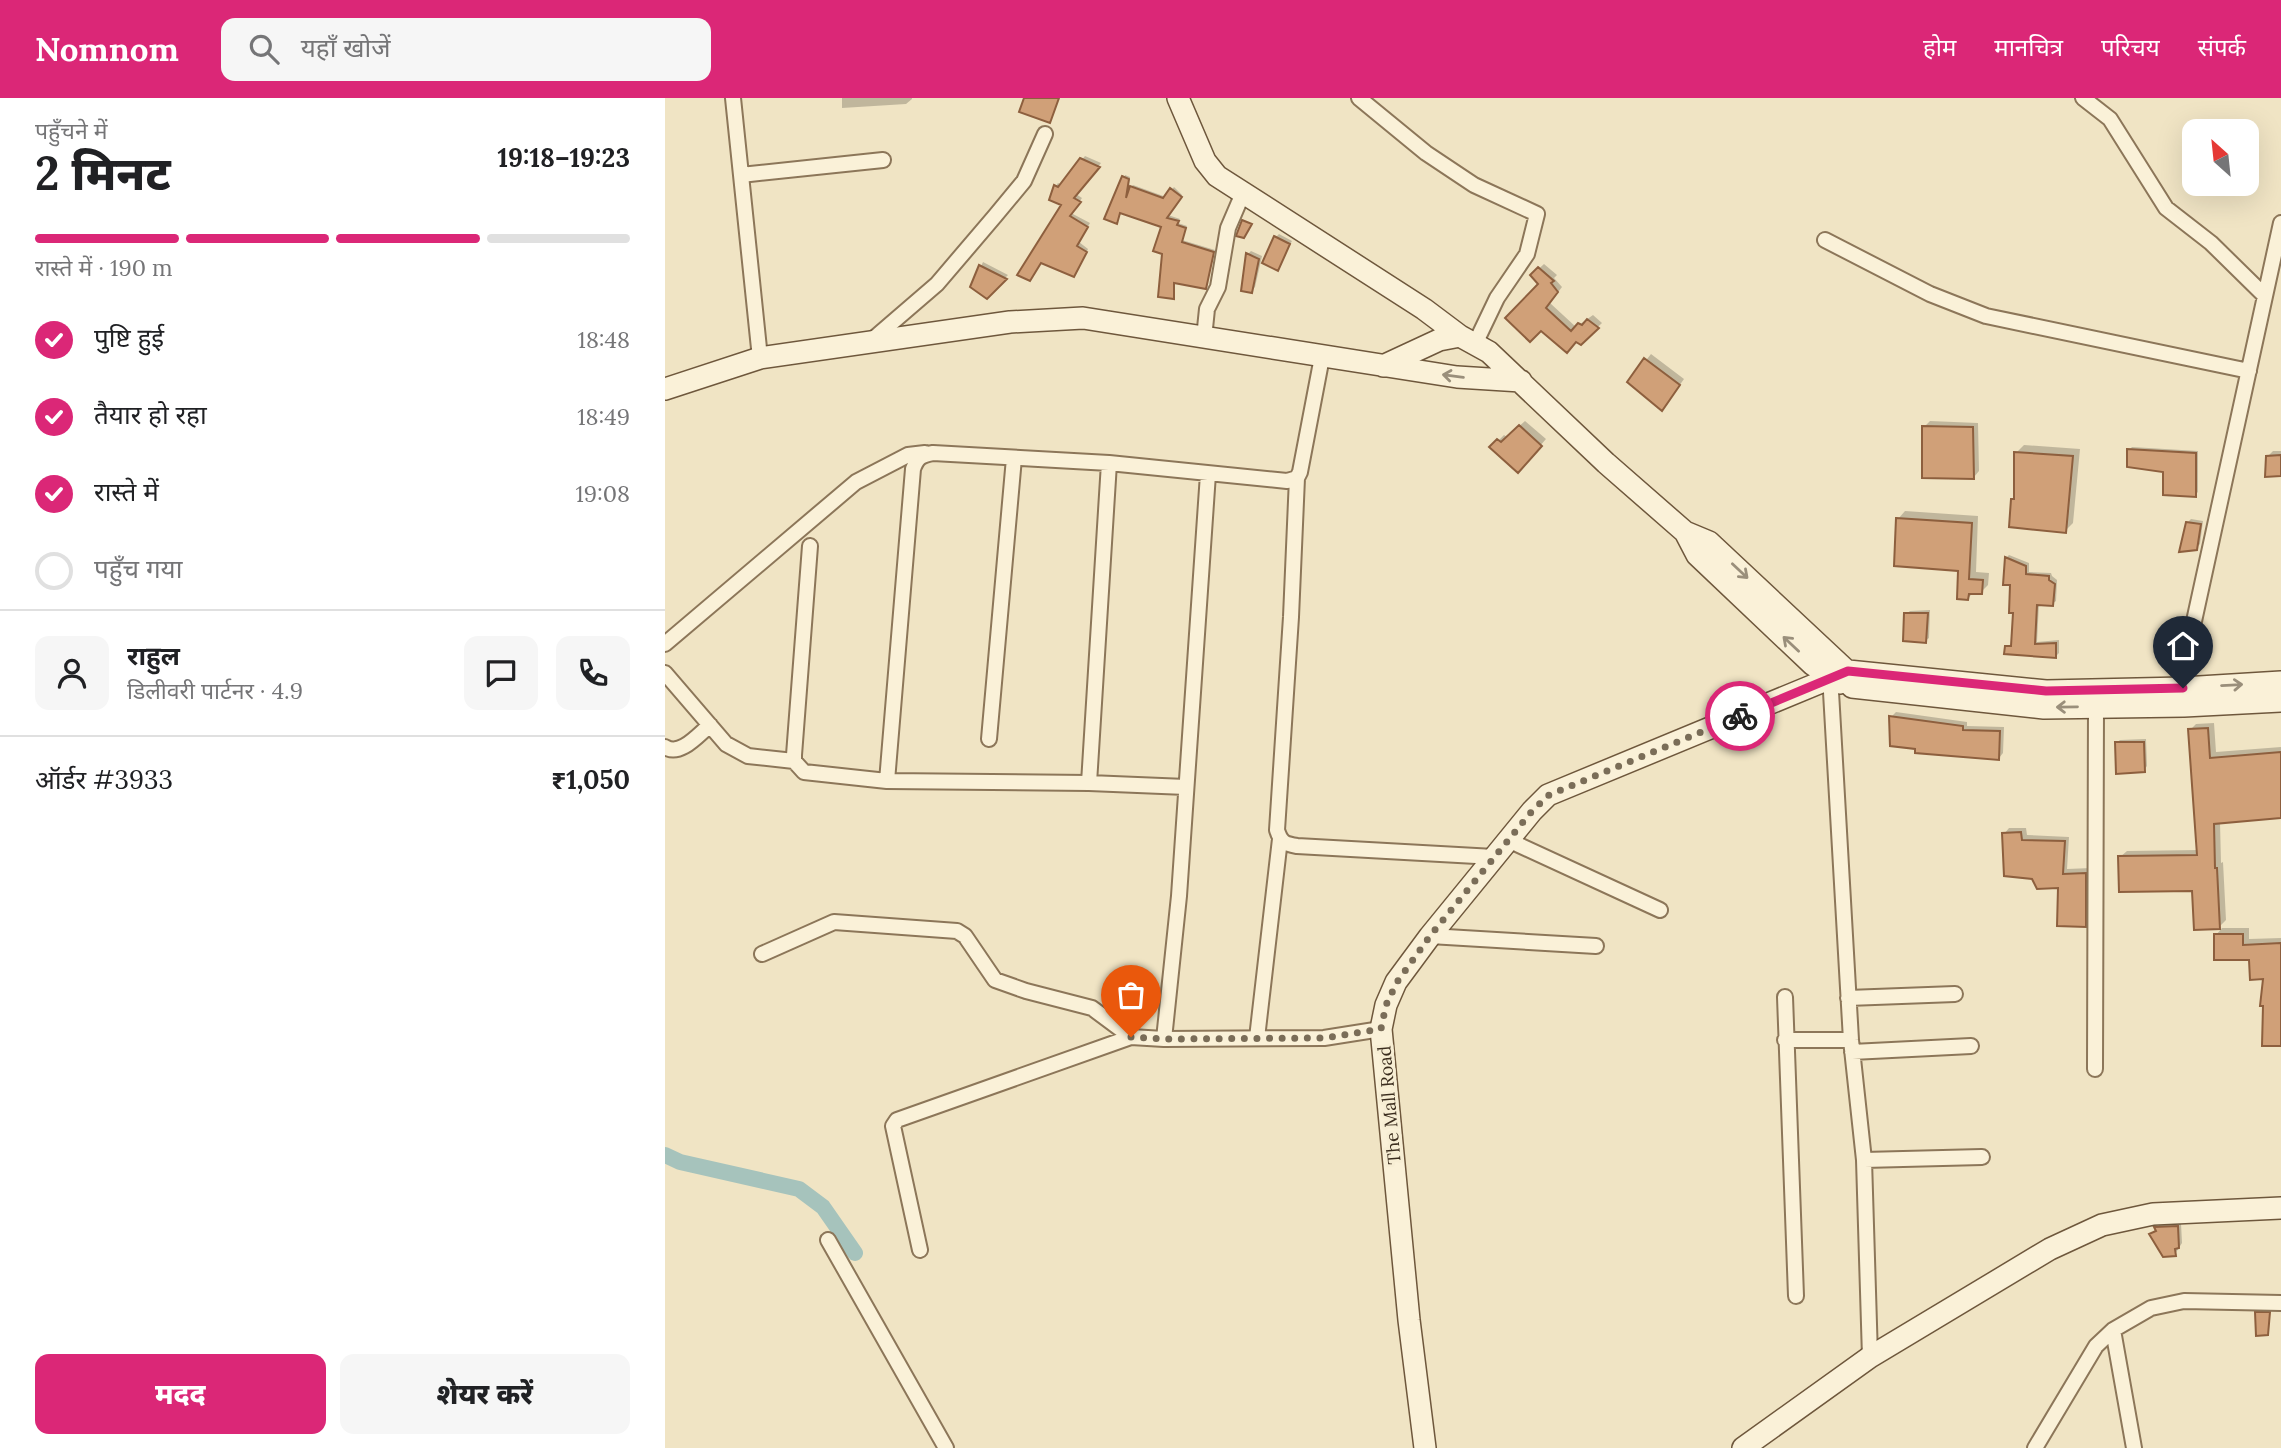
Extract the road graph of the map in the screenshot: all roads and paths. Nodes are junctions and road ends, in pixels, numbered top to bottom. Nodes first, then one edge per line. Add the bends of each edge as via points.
1 (733, 98) edge
2 (1178, 98) edge
3 (1359, 98) edge
4 (2083, 98) edge
5 (1045, 134) dead end
6 (883, 160) dead end
7 (741, 175) junction
8 (1243, 193) junction
9 (2281, 223) edge
10 (1825, 240) dead end
11 (2265, 296) junction
12 (1204, 338) junction
13 (1467, 340) junction
14 (871, 341) junction
15 (1322, 357) junction
16 (760, 358) junction
17 (1383, 366) junction
18 (2249, 372) junction
19 (1521, 381) junction
20 (665, 389) edge
21 (933, 453) junction
22 (1014, 458) junction
23 (1109, 463) junction
24 (1208, 474) junction
25 (1297, 478) junction
26 (810, 546) dead end
27 (665, 644) edge
28 (665, 673) edge
29 (2281, 682) edge
30 (1844, 683) junction
31 (2184, 697) junction
32 (2281, 701) edge
33 (2096, 707) junction
34 (710, 725) junction
35 (989, 739) dead end
36 (665, 747) edge
37 (794, 761) junction
38 (887, 780) junction
39 (1089, 783) junction
40 (1186, 787) junction
41 (1280, 839) junction
42 (1508, 840) junction
43 (1494, 857) junction
44 (1660, 910) dead end
45 (1430, 936) junction
46 (1596, 946) dead end
47 (762, 954) dead end
48 (1955, 994) dead end
49 (1785, 996) dead end
50 (1849, 998) junction
51 (1381, 1029) junction
52 (1131, 1037) junction
53 (1257, 1038) junction
54 (1164, 1039) junction
55 (1785, 1040) junction
56 (1852, 1046) junction
57 (1971, 1046) dead end
58 (2095, 1069) dead end
59 (1982, 1157) dead end
60 (1864, 1160) junction
61 (2281, 1208) edge
62 (828, 1240) dead end
63 (920, 1250) dead end
64 (1796, 1296) dead end
65 (2281, 1303) edge
66 (2113, 1330) junction
67 (1870, 1357) junction
68 (946, 1448) edge
69 (1425, 1448) edge
70 (1743, 1448) edge
71 (2035, 1448) edge
72 (2134, 1448) edge

1 - 7 street
2 - 8 street via 1205,161 1217,176
3 - 13 street via 1474,185 1537,214 1527,254
4 - 11 street via 2110,119 2166,208 2211,243
5 - 14 street via 1024,181 995,216 937,284
6 - 7 street
7 - 16 street
8 - 12 street via 1228,228
8 - 13 street
9 - 11 street
10 - 18 street via 1930,294 1986,316
11 - 18 street
12 - 14 street via 1083,318 1010,321
12 - 15 street
13 - 17 street via 1439,340
13 - 19 street via 1489,352
14 - 16 street
15 - 17 street
15 - 25 street
16 - 20 street
19 -> 17 street
18 - 31 street via 2184,667
19 - 30 street via 1685,532 1709,542
21 - 22 street
21 - 27 street via 908,454 856,482
21 - 38 street via 922,455 913,469
22 - 23 street
22 - 35 street
23 - 24 street
23 - 39 street
24 - 25 street
24 - 40 street
25 - 41 street
26 - 37 street
28 - 34 street
31 -> 29 street, The Mall Road
30 - 31 street, The Mall Road
33 -> 30 street, The Mall Road via 2044,708
30 - 42 street, The Mall Road via 1549,795
30 - 50 street
31 - 32 street, The Mall Road
31 - 33 street, The Mall Road
33 - 58 street
34 - 36 street via 678,749
34 - 37 street via 726,744 748,756
37 - 38 street via 810,774
38 - 39 street
39 - 40 street
40 - 54 street
41 - 43 street via 1297,846
41 - 53 street
42 - 43 street, The Mall Road
42 - 44 street
43 - 45 street, The Mall Road
45 - 46 street
45 - 51 street, The Mall Road via 1397,982
47 - 52 street via 834,922 957,931 995,980 1092,1008
48 - 50 street
49 - 55 street
50 - 56 street
51 - 53 street via 1324,1038
51 - 69 street, The Mall Road
52 - 54 street
52 - 63 street via 897,1120 893,1126
53 - 54 street
55 - 56 street
55 - 64 street
56 - 57 street
56 - 60 street
59 - 60 street
60 - 67 street
61 - 67 street via 2153,1214 2102,1225 2050,1248
62 - 68 street
65 - 66 street via 2184,1301 2151,1308
66 - 71 street via 2096,1346
66 - 72 street
67 - 70 street

